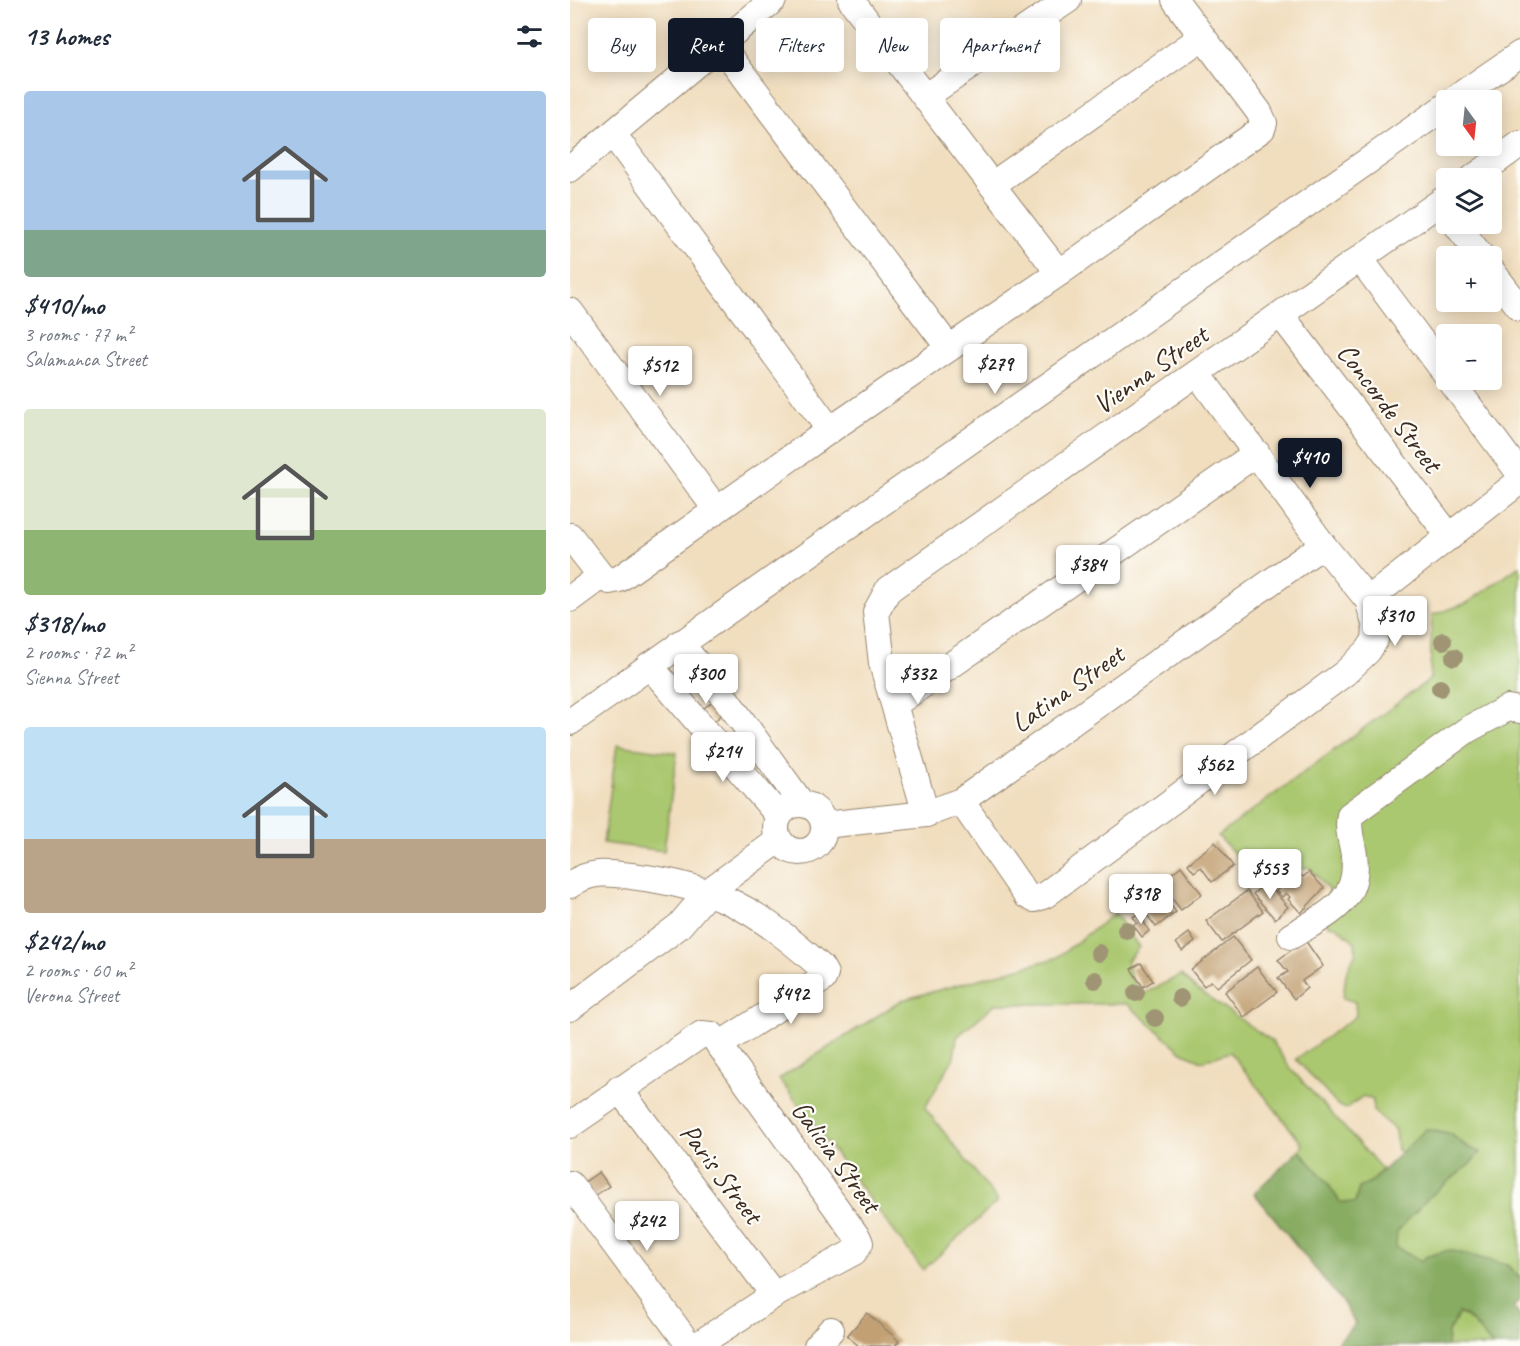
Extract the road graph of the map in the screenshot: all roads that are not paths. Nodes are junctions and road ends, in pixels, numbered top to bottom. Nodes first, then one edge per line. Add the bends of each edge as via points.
1 (772, 0) edge
2 (1068, 0) edge
3 (1175, 0) edge
4 (859, 3) edge
5 (744, 24) edge
6 (1202, 37) junction
7 (1520, 54) edge
8 (687, 72) edge
9 (741, 72) edge
10 (1468, 90) edge
11 (926, 96) junction
12 (1436, 113) edge
13 (613, 134) junction
14 (1520, 144) edge
15 (1487, 168) edge
16 (570, 170) edge
17 (992, 185) junction
18 (1436, 209) edge
19 (1464, 234) edge
20 (1473, 246) edge
21 (1362, 260) junction
22 (1059, 273) junction
23 (1502, 284) edge
24 (1520, 308) edge
25 (570, 311) edge
26 (1281, 315) junction
27 (949, 348) junction
28 (1436, 360) edge
29 (1198, 374) junction
30 (1457, 390) edge
31 (830, 430) junction
32 (1257, 453) junction
33 (1520, 474) edge
34 (1520, 481) edge
35 (716, 509) junction
36 (570, 536) edge
37 (1450, 537) junction
38 (1323, 545) junction
39 (601, 576) junction
40 (570, 599) edge
41 (1368, 600) junction
42 (680, 643) junction
43 (649, 665) junction
44 (707, 676) junction
45 (679, 699) junction
46 (895, 704) junction
47 (1520, 710) edge
48 (741, 721) junction
49 (570, 722) edge
50 (716, 742) junction
51 (961, 801) junction
52 (802, 804) junction
53 (926, 814) junction
54 (824, 825) junction
55 (779, 828) junction
56 (570, 885) edge
57 (709, 891) junction
58 (1291, 936) dead end
59 (570, 1008) edge
60 (715, 1040) junction
61 (619, 1089) junction
62 (570, 1125) edge
63 (570, 1184) edge
64 (774, 1295) junction
65 (690, 1346) edge
66 (696, 1346) edge

1 - 5 street
2 - 11 street
3 - 6 street
4 - 11 street
6 - 17 street
6 - 22 street via 1259,112 1264,123 1262,129
7 - 10 street
8 - 13 street
9 - 27 street
11 - 17 street
12 - 42 street
13 - 16 street
13 - 31 street
14 - 15 street
17 - 22 street
18 - 21 street, Vienna Street
19 - 20 street
21 - 26 street, Vienna Street
21 - 28 street
22 - 27 street
23 - 24 street
25 - 35 street
26 - 29 street, Vienna Street
26 - 37 street, Concorde Street
27 - 31 street
29 - 32 street
29 - 46 street, Vienna Street via 888,590 876,612 882,663
30 - 33 street
31 - 35 street
32 - 38 street
32 - 46 street
34 - 37 street
35 - 39 street via 619,579
36 - 39 street
37 - 41 street
38 - 41 street
38 - 51 street, Latina Street
39 - 40 street
41 - 51 street via 1376,627 1375,640 1345,673 1045,895 1034,899 1026,895
42 - 43 street
42 - 44 street
43 - 45 street
43 - 49 street
44 - 45 street
44 - 48 street
45 - 50 street
46 - 53 street
47 - 58 street via 1508,708 1467,730 1350,814 1348,826 1355,857 1348,897
48 - 50 street
48 - 52 street
50 - 55 street
51 - 53 street, Latina Street
52 - 54 street via 816,810
52 - 55 street via 794,804
53 - 54 street, Latina Street
54 - 55 street via 820,840 808,850 792,850
55 - 57 street
56 - 57 street via 585,876 602,873 661,879
57 - 59 street via 679,926
57 - 60 street via 781,930 825,974 823,979
60 - 61 street via 702,1034
60 - 64 street, Galicia Street via 860,1243 854,1252
61 - 62 street
61 - 64 street, Paris Street
63 - 65 street
64 - 66 street, Galicia Street

